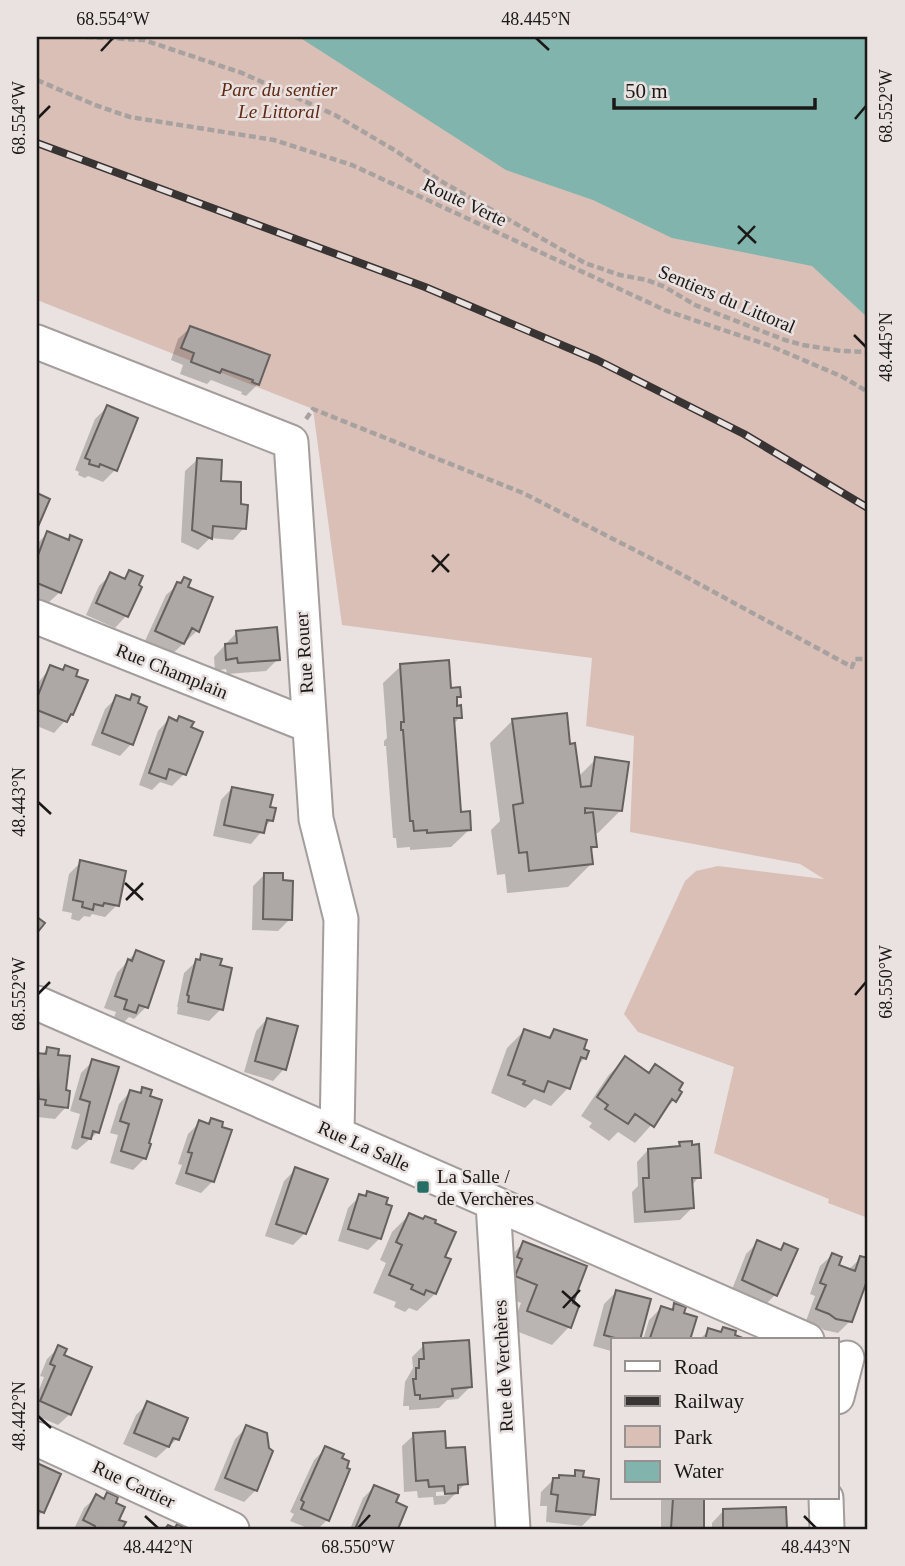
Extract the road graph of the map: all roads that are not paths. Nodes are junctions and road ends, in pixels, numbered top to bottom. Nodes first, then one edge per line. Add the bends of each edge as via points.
1 (37, 342) edge
2 (37, 617) edge
3 (308, 725) junction
4 (37, 1003) edge
5 (337, 1134) junction
6 (493, 1203) junction
7 (802, 1338) edge
8 (851, 1359) edge
9 (838, 1394) edge
10 (37, 1439) edge
11 (826, 1500) edge
12 (232, 1529) edge
13 (513, 1529) edge
14 (827, 1529) edge

1 - 3 street, Rue Rouer via 291,442
2 - 3 street, Rue Champlain
3 - 5 street, Rue Rouer via 316,819 341,919
4 - 5 street, Rue La Salle
5 - 6 street, Rue La Salle
6 - 7 street, Rue La Salle
6 - 13 street, Rue de Verchères
8 - 9 street
10 - 12 street, Rue Cartier
11 - 14 street

